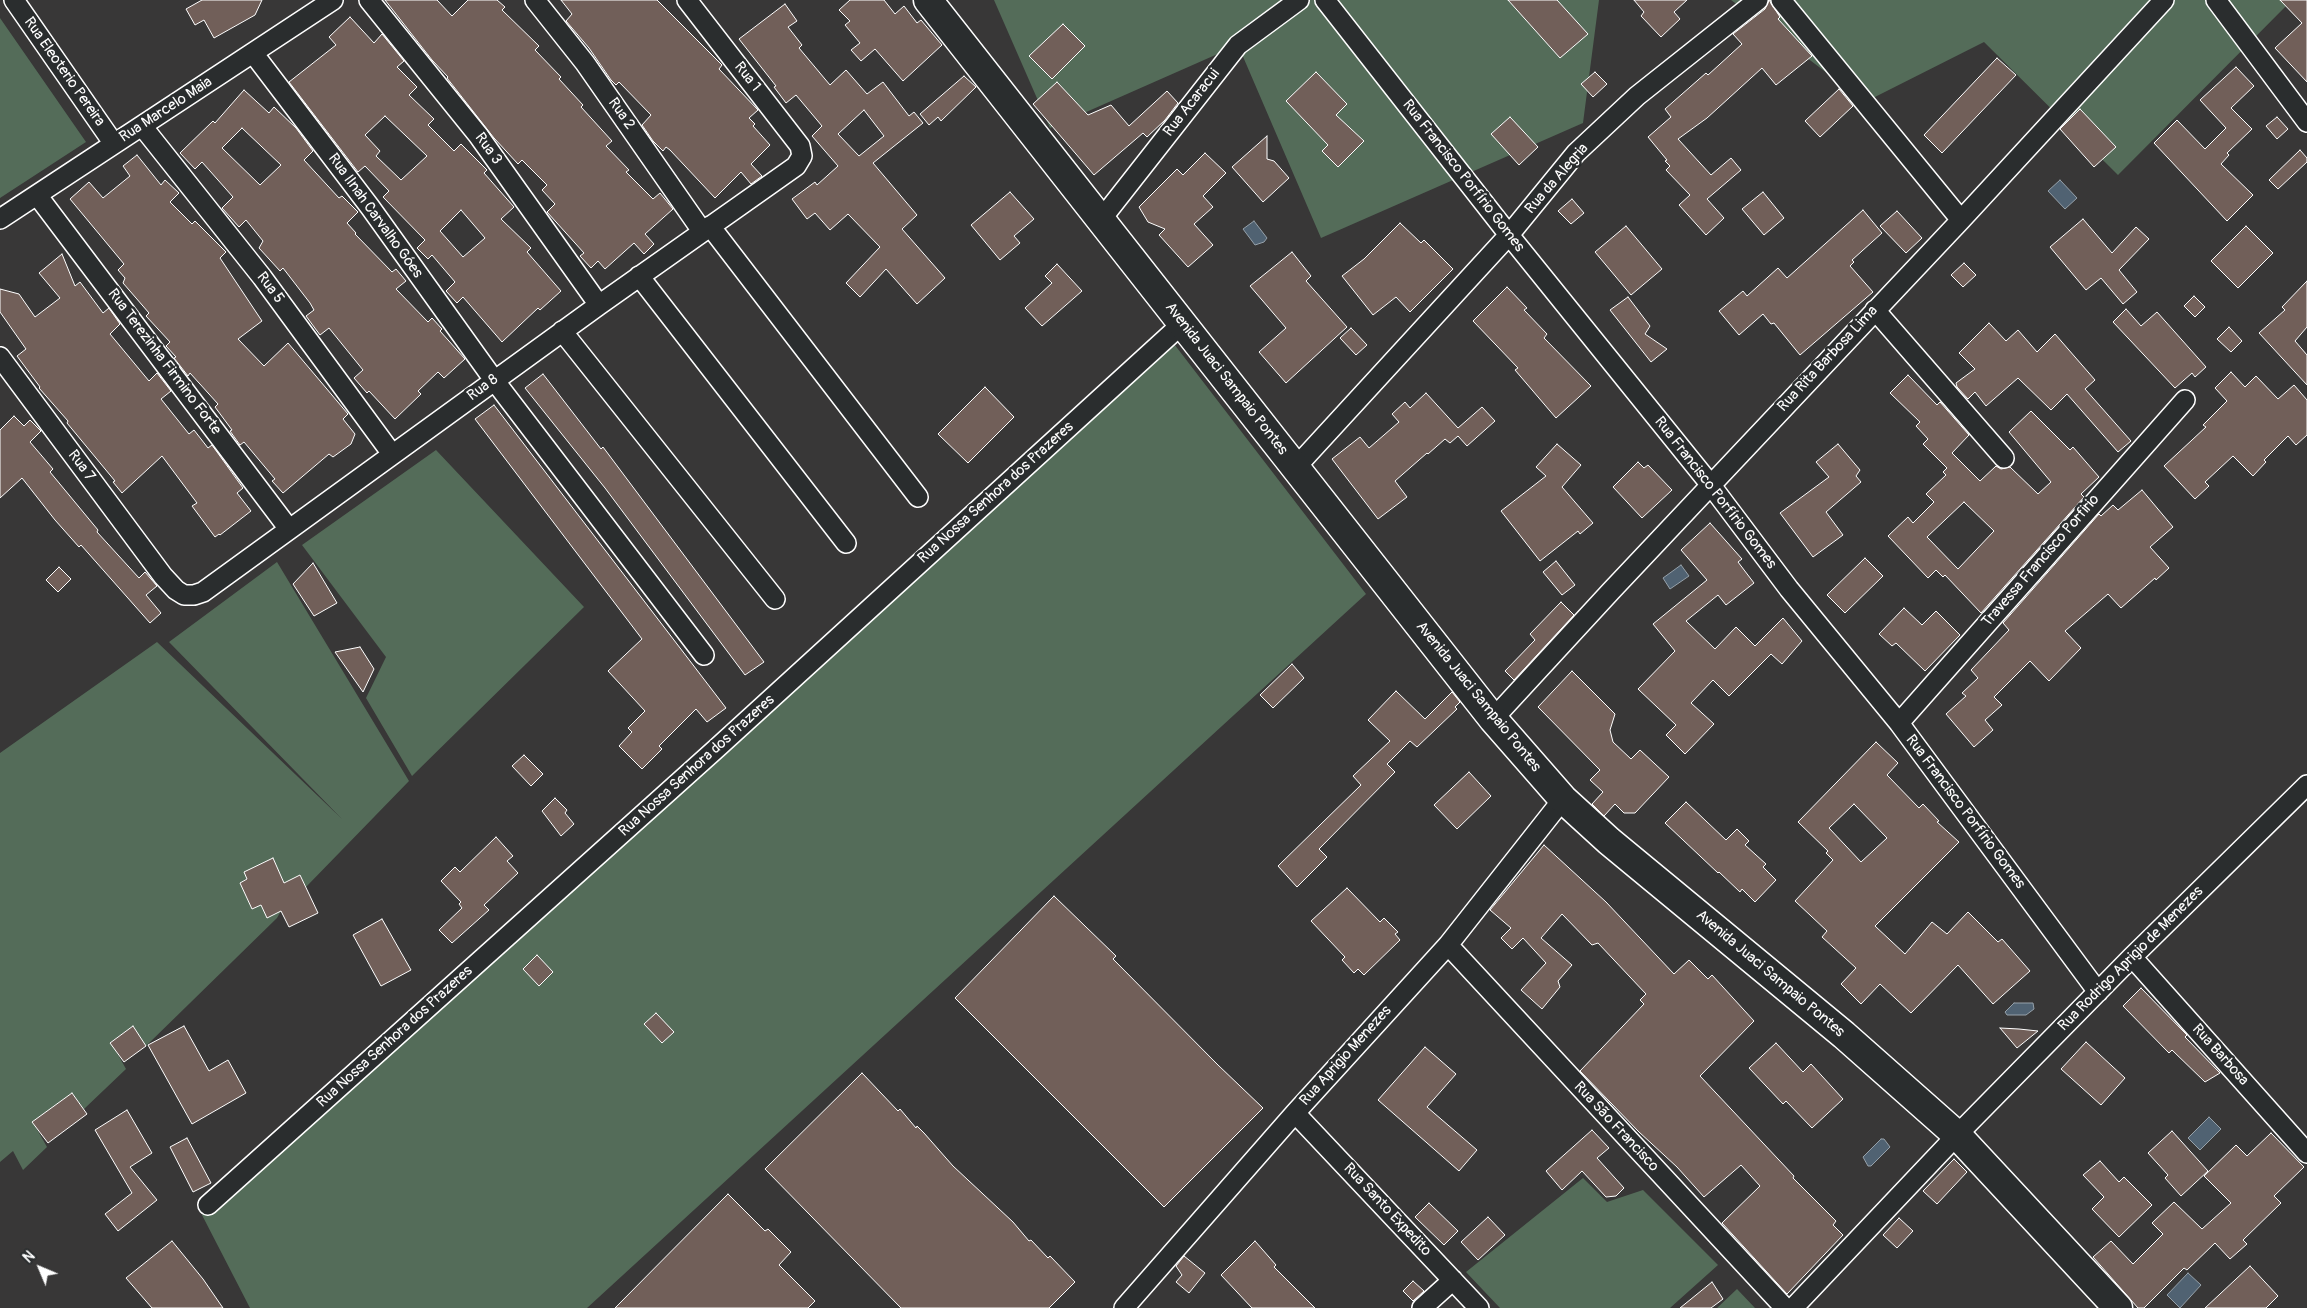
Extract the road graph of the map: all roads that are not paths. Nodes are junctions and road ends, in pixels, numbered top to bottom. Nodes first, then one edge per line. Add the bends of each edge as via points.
1 (14, 0) edge
2 (369, 0) edge
3 (535, 0) edge
4 (687, 0) edge
5 (928, 0) edge
6 (1299, 0) edge
7 (1326, 0) edge
8 (1758, 0) edge
9 (1781, 0) edge
10 (2164, 0) edge
11 (2216, 0) edge
12 (322, 3) edge
13 (253, 53) junction
14 (2307, 122) edge
15 (142, 126) junction
16 (114, 144) junction
17 (802, 156) joint
18 (37, 195) junction
19 (0, 220) edge
20 (1961, 220) junction
21 (1100, 221) junction
22 (706, 228) junction
23 (1509, 235) junction
24 (639, 276) junction
25 (599, 305) junction
26 (1875, 310) junction
27 (1183, 323) junction
28 (562, 331) junction
29 (0, 357) edge
30 (494, 380) junction
31 (2185, 400) dead end
32 (392, 454) junction
33 (2004, 458) dead end
34 (1296, 467) junction
35 (1710, 484) junction
36 (918, 497) dead end
37 (289, 529) junction
38 (846, 543) dead end
39 (163, 576) joint
40 (775, 599) dead end
41 (704, 655) dead end
42 (1493, 719) junction
43 (1899, 723) junction
44 (2306, 787) edge
45 (1563, 799) junction
46 (1448, 945) junction
47 (2132, 958) junction
48 (2098, 992) junction
49 (1295, 1112) junction
50 (1956, 1135) junction
51 (2307, 1153) edge
52 (208, 1205) dead end
53 (1453, 1280) junction
54 (1124, 1308) edge
55 (1422, 1308) edge
56 (1479, 1308) edge
57 (1785, 1308) edge
58 (1793, 1308) edge
59 (2118, 1308) edge

1 - 16 street, Rua Eleoterio Pereira
2 - 25 street, Rua 3 via 478,135
3 - 22 street, Rua 2
4 - 17 street, Rua 1 via 800,146
5 - 21 main road, Avenida Juaci Sampaio Pontes
6 - 21 street, Rua Acaracui via 1238,45
7 - 23 street, Rua Francisco Porfírio Gomes
8 - 23 street, Rua da Alegria via 1637,96 1576,153
9 - 20 street
10 - 20 street, Rua Rita Barbosa Lima
11 - 14 street
12 - 13 street, Rua Marcelo Maia
13 - 15 street, Rua Marcelo Maia
13 - 30 street, Rua Ilnah Carvalho Góes via 370,207
15 - 16 street, Rua Marcelo Maia
15 - 32 street, Rua 5 via 262,277
16 - 18 street, Rua Marcelo Maia
17 - 22 street, Rua 8 via 796,166
18 - 19 street, Rua Marcelo Maia
18 - 37 street, Rua Terezinha Firmino Forte
20 - 26 street, Rua Rita Barbosa Lima
21 - 27 main road, Avenida Juaci Sampaio Pontes
22 - 24 street, Rua 8
22 - 36 street, Rua 2
23 - 34 street, Rua da Alegria
23 - 35 street, Rua Francisco Porfírio Gomes
24 - 25 street, Rua 8
24 - 38 street
25 - 28 street, Rua 8
26 - 33 street
26 - 35 street, Rua Rita Barbosa Lima
27 - 34 main road, Avenida Juaci Sampaio Pontes
27 - 52 street, Rua Nossa Senhora dos Prazeres via 717,748
28 - 30 street, Rua 8
28 - 40 street
29 - 39 street, Rua 7
30 - 32 street, Rua 8
30 - 41 street, Rua Ilnah Carvalho Góes
31 - 43 street, Travessa Francisco Porfirio
32 - 37 street, Rua 8
34 - 42 main road, Avenida Juaci Sampaio Pontes
35 - 42 street, Rua Rita Barbosa Lima
35 - 43 street, Rua Francisco Porfírio Gomes via 1789,589
37 - 39 street, Rua 8 via 203,592 184,595
42 - 45 main road, Avenida Juaci Sampaio Pontes
43 - 48 street, Rua Francisco Porfírio Gomes
44 - 47 street, Rua Rodrigo Aprigio de Menezes
45 - 46 street, Rua Aprigio Menezes
45 - 50 main road, Avenida Juaci Sampaio Pontes via 1609,841 1844,1035
46 - 49 street, Rua Aprigio Menezes
46 - 57 street, Rua São Francisco
47 - 48 street, Rua Rodrigo Aprigio de Menezes
47 - 51 street, Rua Barbosa
48 - 50 street, Rua Rodrigo Aprigio de Menezes
49 - 53 street, Rua Santo Expedito
49 - 54 street, Rua Aprigio Menezes
50 - 58 street, Rua Rodrigo Aprigio de Menezes
50 - 59 main road, Avenida Juaci Sampaio Pontes
53 - 55 street
53 - 56 street, Rua Santo Expedito

